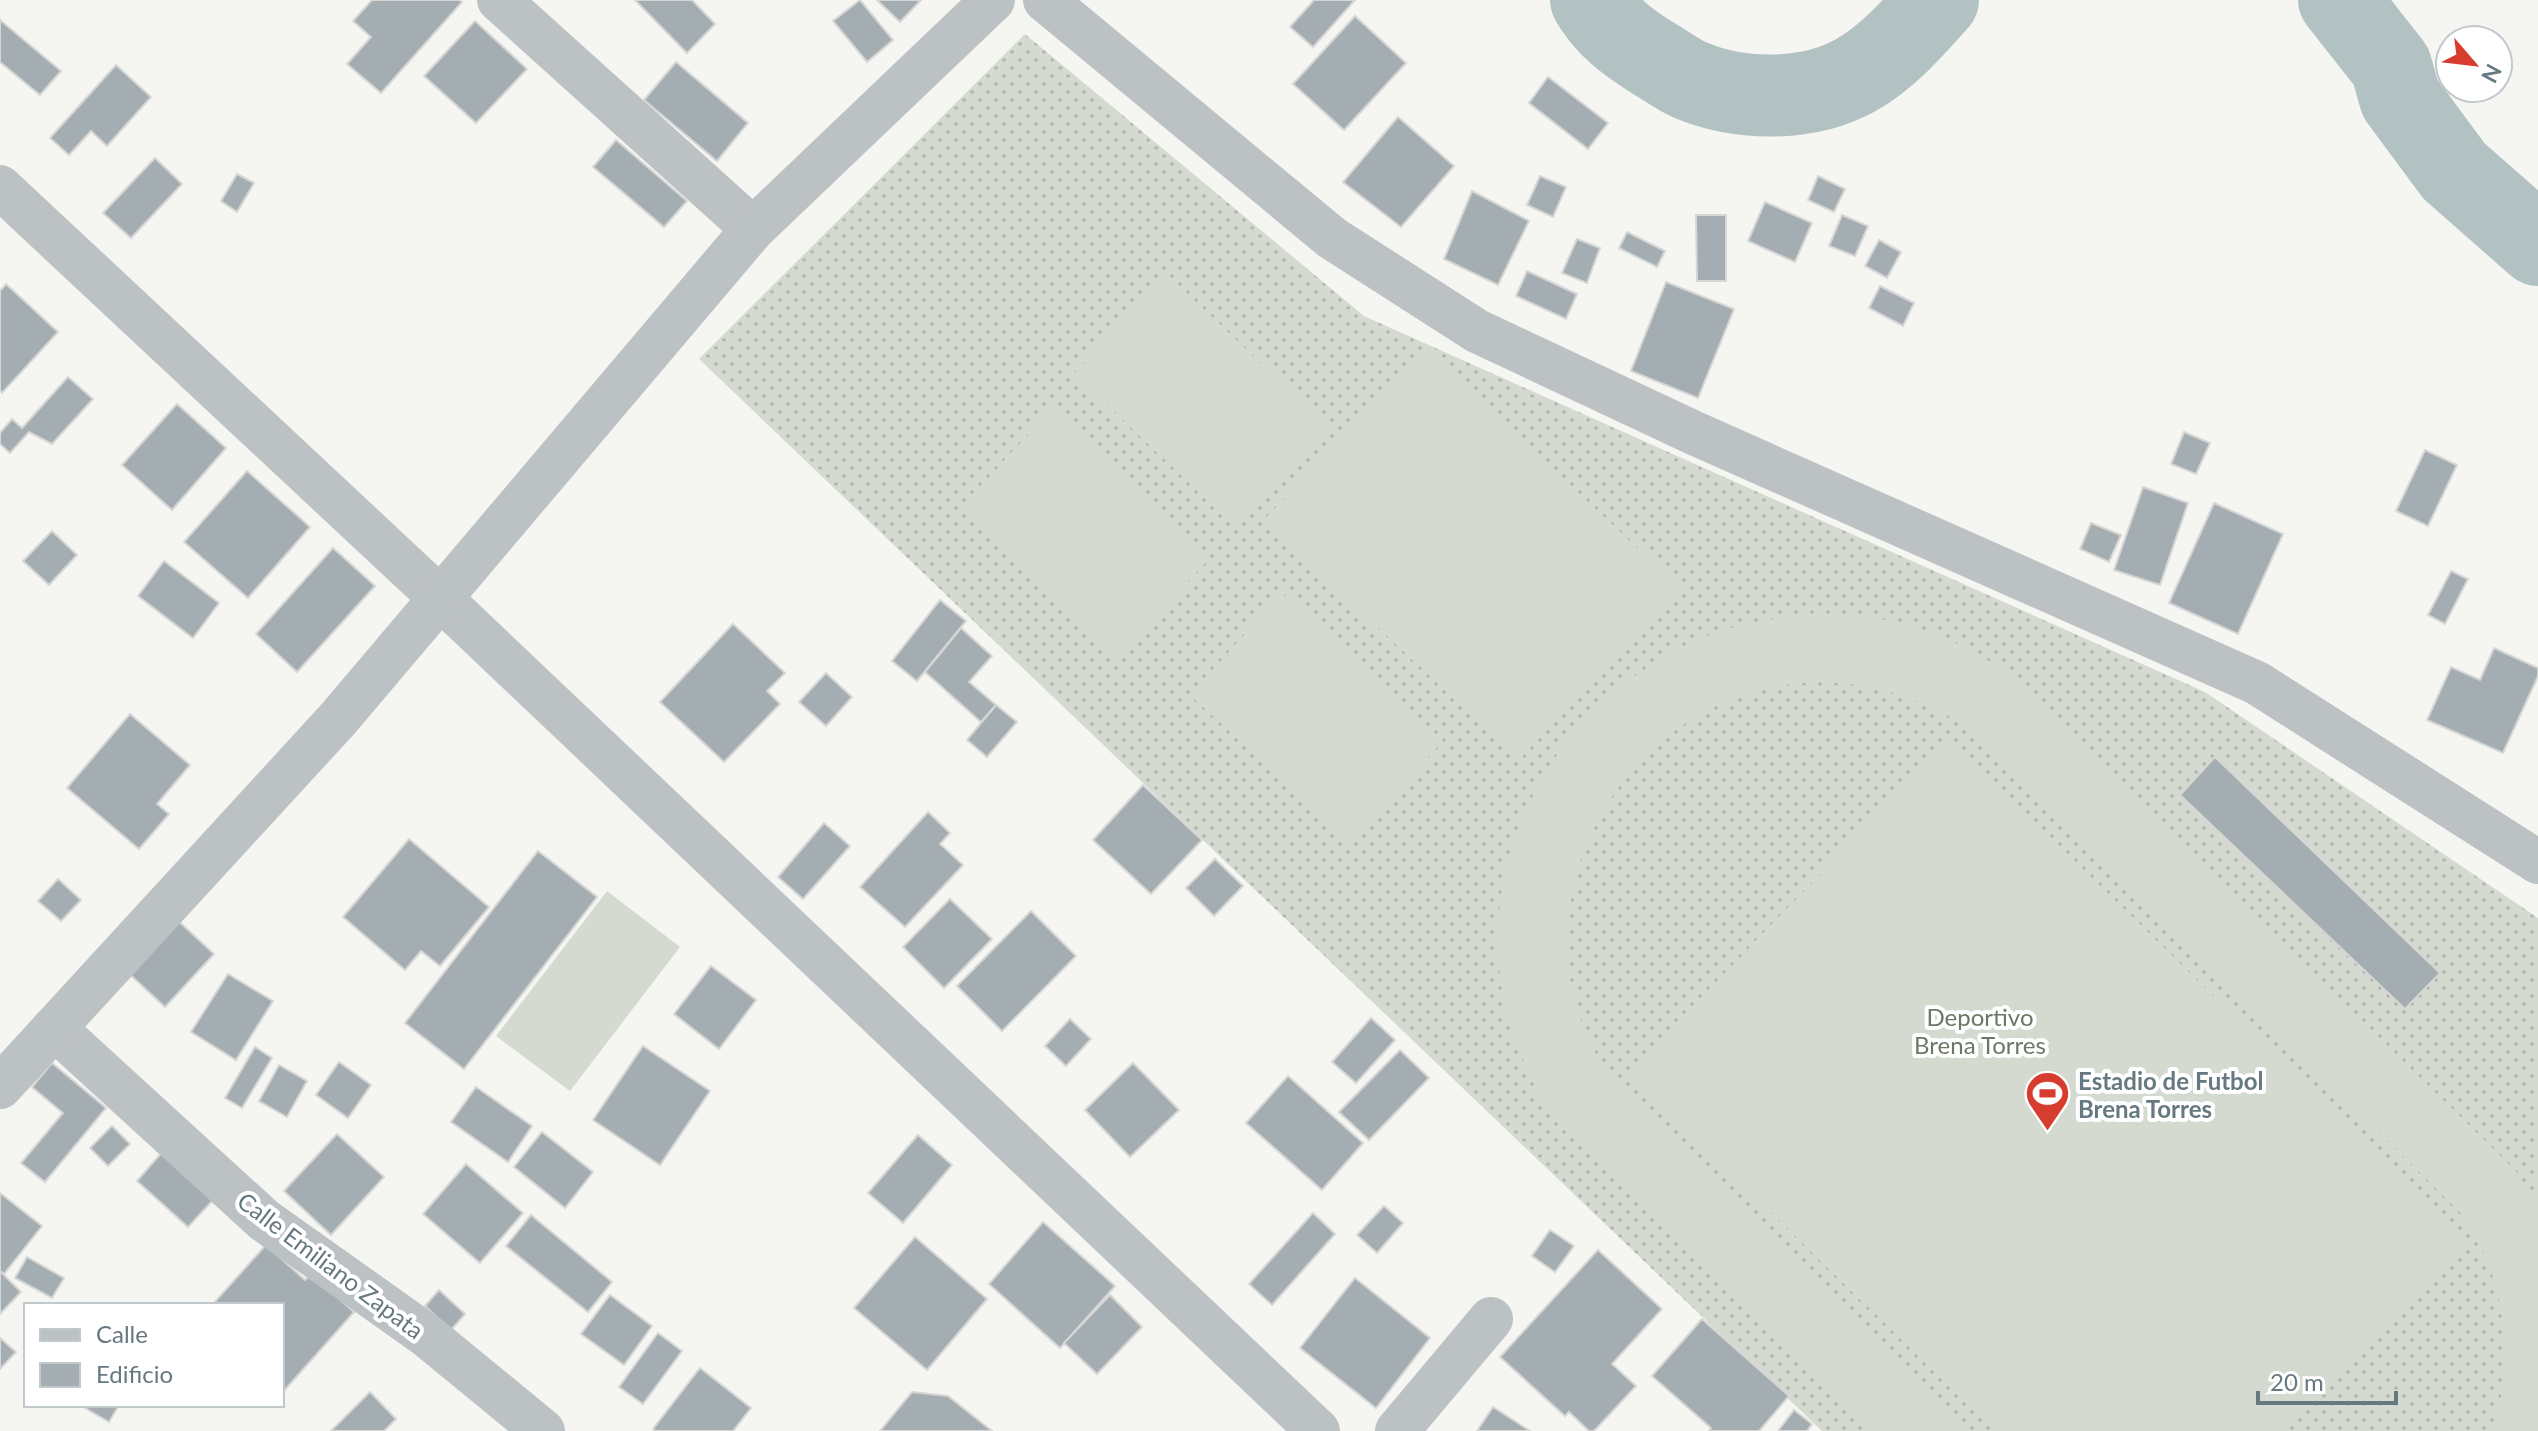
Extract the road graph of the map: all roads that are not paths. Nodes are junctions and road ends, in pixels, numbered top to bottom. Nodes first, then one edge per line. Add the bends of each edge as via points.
1 (993, 0) edge
2 (1045, 0) edge
3 (502, 1) edge
4 (0, 187) edge
5 (753, 229) junction
6 (439, 597) junction
7 (2538, 862) edge
8 (54, 1028) junction
9 (0, 1087) edge
10 (1491, 1319) dead end
11 (543, 1431) edge
12 (1318, 1431) edge
13 (1397, 1431) edge

1 - 5 street
2 - 7 street via 1332,238 1477,331 2257,683
3 - 5 street
4 - 6 street
5 - 6 street
6 - 8 street via 338,719
6 - 12 street
8 - 9 street
8 - 11 street, Calle Emiliano Zapata via 264,1220 426,1335
10 - 13 street

